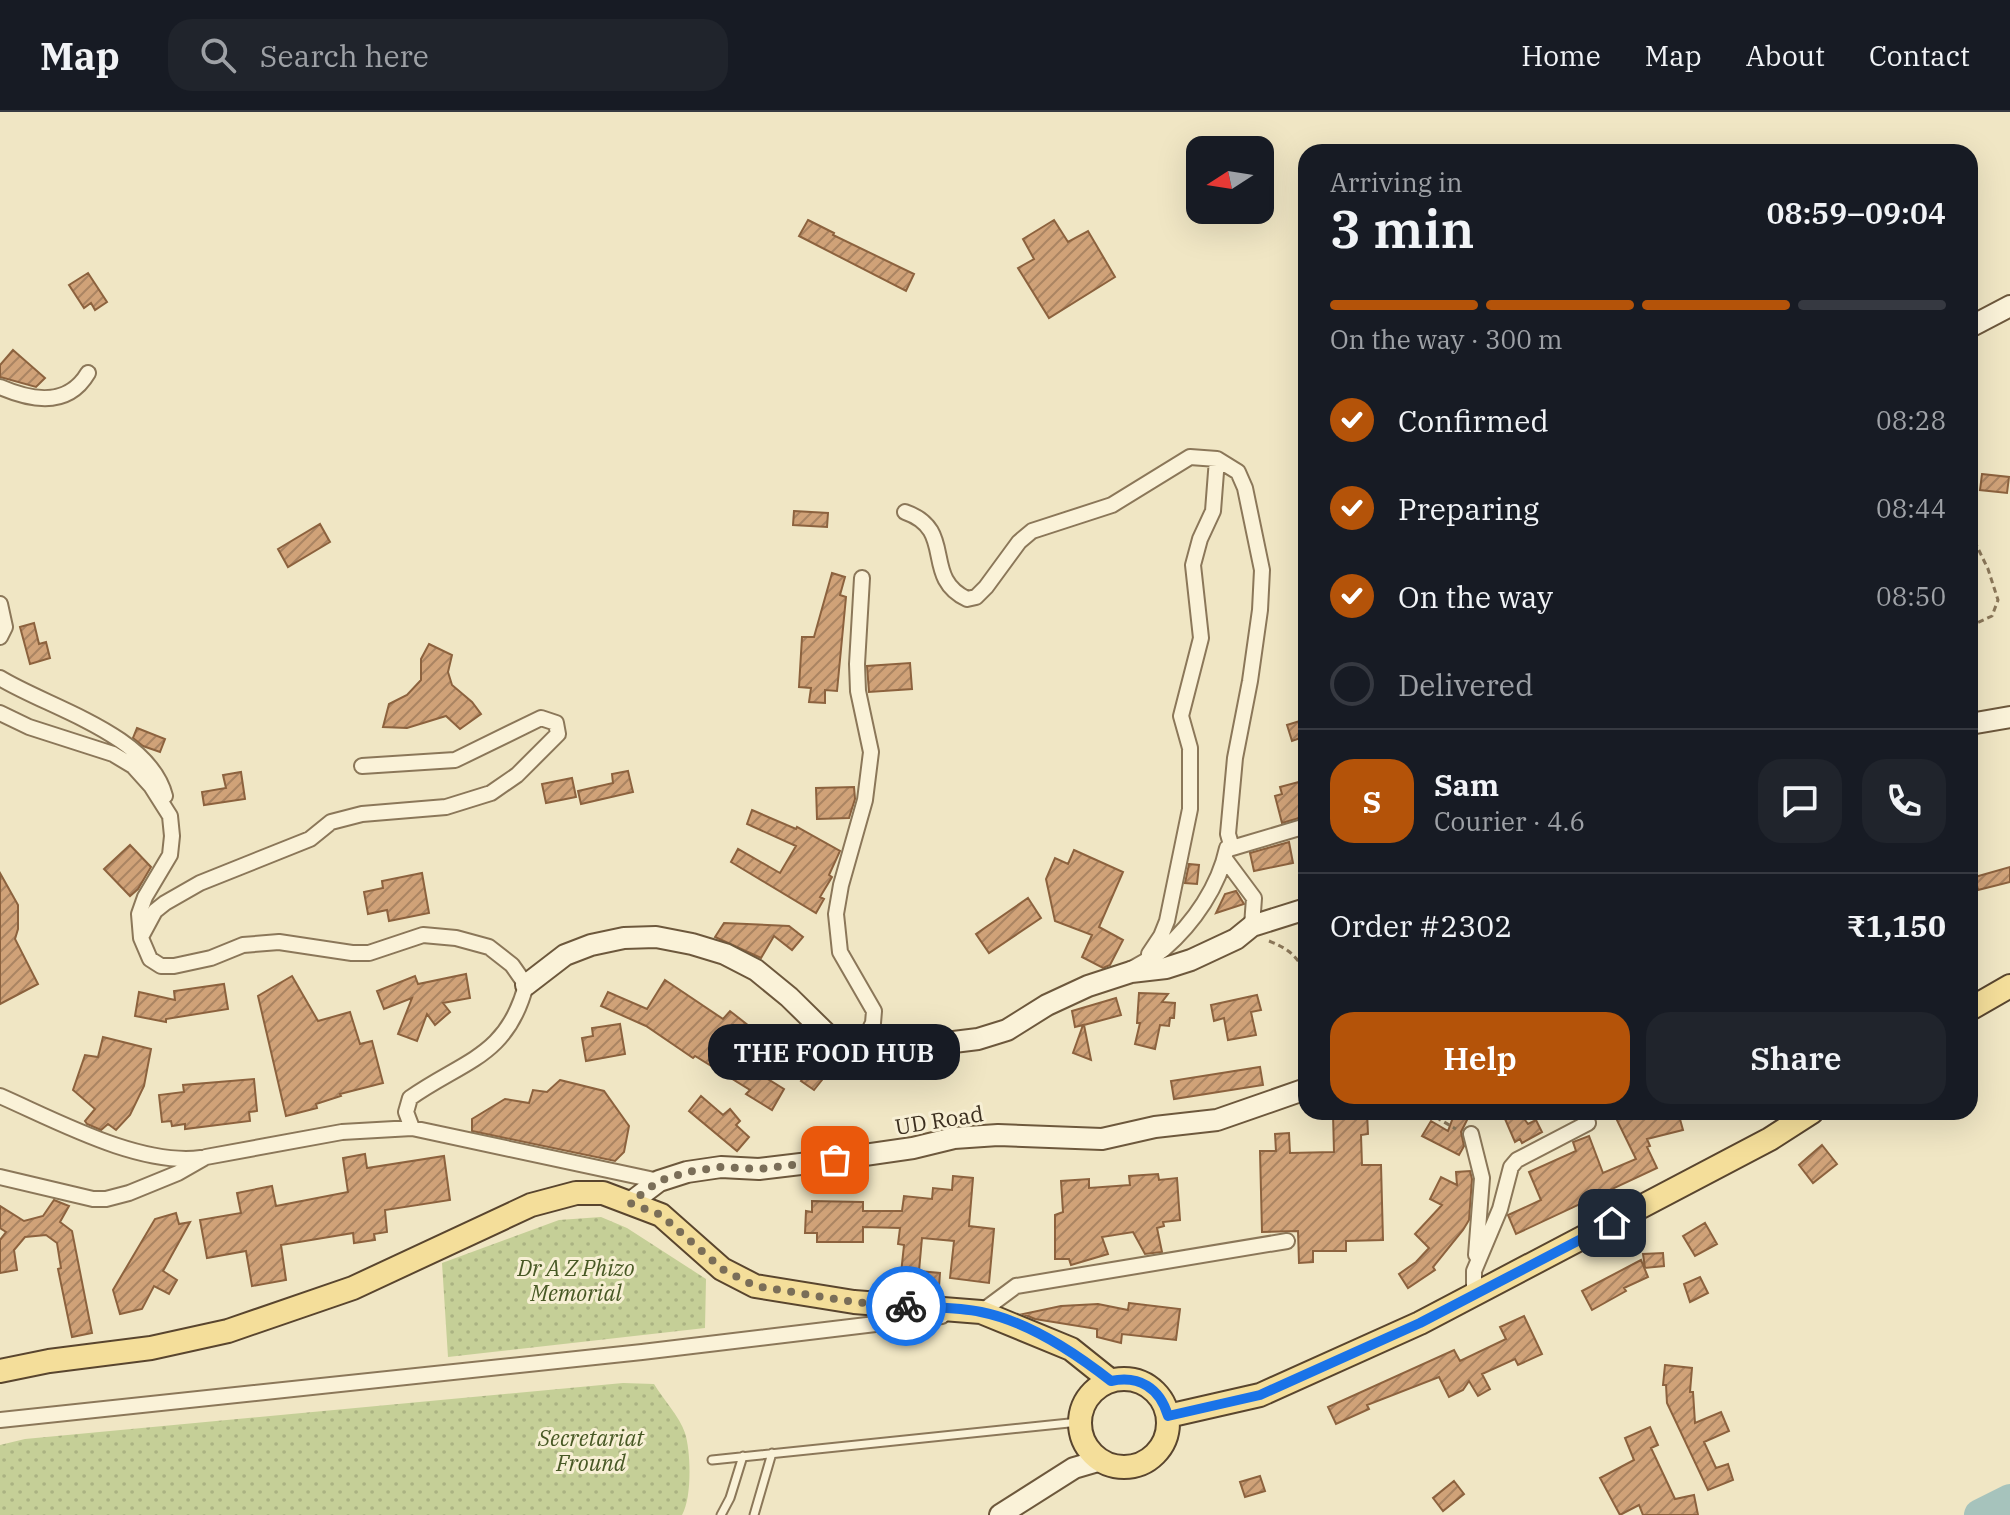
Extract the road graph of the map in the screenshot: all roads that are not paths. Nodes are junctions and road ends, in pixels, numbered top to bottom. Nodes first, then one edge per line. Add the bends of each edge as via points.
1 (2010, 306) edge
2 (1978, 322) edge
3 (88, 373) dead end
4 (0, 387) edge
5 (1217, 459) junction
6 (905, 512) dead end
7 (862, 578) dead end
8 (0, 604) edge
9 (0, 637) edge
10 (0, 678) edge
11 (0, 713) edge
12 (2010, 717) edge
13 (1978, 723) edge
14 (362, 766) dead end
15 (170, 816) junction
16 (1298, 829) edge
17 (1228, 854) junction
18 (1298, 912) edge
19 (1244, 932) junction
20 (141, 938) junction
21 (1144, 961) junction
22 (1124, 974) junction
23 (526, 985) junction
24 (2010, 986) edge
25 (1978, 1004) edge
26 (828, 1037) junction
27 (1298, 1092) edge
28 (0, 1096) edge
29 (1799, 1120) edge
30 (1588, 1123) dead end
31 (412, 1128) junction
32 (1471, 1134) road end
33 (206, 1157) junction
34 (0, 1177) edge
35 (659, 1181) junction
36 (630, 1203) junction
37 (1287, 1241) dead end
38 (1474, 1271) junction
39 (1474, 1295) junction
40 (981, 1312) junction
41 (0, 1371) edge
42 (1111, 1381) junction
43 (1168, 1416) junction
44 (0, 1420) edge
45 (1079, 1422) junction
46 (772, 1453) junction
47 (743, 1456) junction
48 (712, 1460) dead end
49 (1098, 1461) junction
50 (721, 1515) edge
51 (754, 1515) edge
52 (1000, 1515) edge

1 - 2 main road
3 - 4 street via 81,386 55,400
5 - 6 street via 1190,457 1112,505 1032,531 986,587 967,599 944,580 930,529
5 - 17 street via 1238,472 1245,488 1262,570 1235,758
5 - 21 street via 1213,511 1193,565 1201,638 1181,716 1191,758 1190,809 1167,921
7 - 26 street via 858,691 871,752 865,800 836,914 840,952 874,1011 868,1033
8 - 9 street via 5,627
10 - 15 street via 126,746 155,773
11 - 15 street via 133,766
12 - 13 main road
14 - 20 street via 455,760 541,718 556,723 558,734 550,745 491,793 446,807 331,822 310,839 200,883 165,903
15 - 20 street via 170,855 139,914
16 - 17 street
17 - 19 street via 1254,898
17 - 21 street via 1207,900 1163,949
18 - 19 main road
19 - 22 main road via 1191,960
20 - 23 street via 150,959 174,966 243,945 279,942 369,953 423,935 456,938 489,947
21 - 22 street
22 - 26 main road via 978,1039 864,1059
23 - 26 main road via 565,955 591,945 656,937 725,954 756,970
23 - 31 street via 520,1009 498,1043 410,1098 406,1112
24 - 25 main road
27 - 35 main road, UD Road via 1217,1120 1102,1139 954,1138 809,1163 721,1167
28 - 33 street via 146,1155
29 - 39 main road
30 - 38 street via 1511,1167
31 - 33 street via 342,1132
31 - 35 street
32 - 38 street via 1482,1178
33 - 34 street via 106,1199
35 - 36 main road, UD Road
36 - 40 main road via 661,1215 722,1269 755,1286 854,1302
36 - 41 main road via 603,1193 554,1197 353,1288 228,1331
37 - 40 street via 1016,1286
38 - 39 street
39 - 43 main road via 1260,1395
40 - 42 main road via 1071,1349
40 - 44 street
42 - 43 main road via 1132,1379 1152,1388
42 - 45 main road via 1093,1391
43 - 49 main road via 1162,1447 1147,1461 1127,1468
45 - 46 lane
45 - 49 main road
46 - 47 lane
46 - 51 lane
47 - 48 lane
47 - 50 lane
49 - 52 main road via 1074,1468

